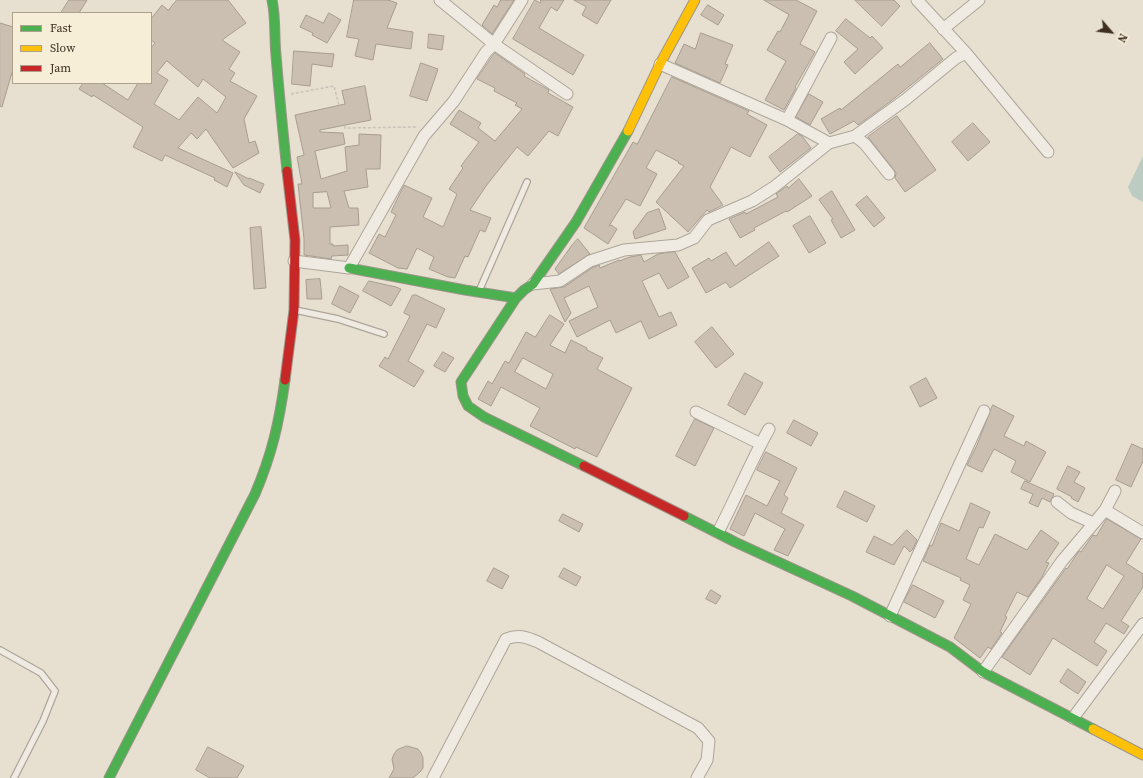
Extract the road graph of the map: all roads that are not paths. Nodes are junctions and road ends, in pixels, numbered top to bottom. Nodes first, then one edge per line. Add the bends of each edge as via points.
1 (272, 0) edge
2 (440, 0) edge
3 (522, 0) edge
4 (696, 0) edge
5 (917, 0) edge
6 (980, 0) edge
7 (943, 29) junction
8 (831, 38) dead end
9 (494, 44) junction
10 (966, 53) junction
11 (660, 64) junction
12 (567, 94) dead end
13 (787, 120) junction
14 (855, 136) junction
15 (829, 143) junction
16 (1048, 152) dead end
17 (889, 174) dead end
18 (527, 182) dead end
19 (294, 260) junction
20 (349, 268) junction
21 (533, 284) junction
22 (478, 292) junction
23 (516, 298) junction
24 (294, 310) junction
25 (384, 334) dead end
26 (984, 411) dead end
27 (696, 412) dead end
28 (769, 429) dead end
29 (761, 444) junction
30 (1115, 491) dead end
31 (1057, 502) dead end
32 (1105, 510) junction
33 (1093, 523) junction
34 (718, 532) junction
35 (1143, 533) edge
36 (890, 616) junction
37 (1143, 624) edge
38 (0, 650) edge
39 (983, 672) junction
40 (1073, 718) junction
41 (1143, 755) edge
42 (14, 778) edge
43 (109, 778) edge
44 (433, 778) edge
45 (698, 778) edge

1 - 19 street via 279,96 295,240
2 - 9 street
3 - 9 street
4 - 11 street
5 - 7 street
6 - 7 street
7 - 10 street
8 - 13 street
9 - 12 street
9 - 20 street via 454,100 424,136
10 - 14 street
10 - 16 street
11 - 13 street
11 - 21 street via 633,122 580,215
13 - 15 street
14 - 15 street
14 - 17 street via 865,144
15 - 21 street via 774,187 752,201 708,220 694,238 678,245 624,250 590,261 560,281
18 - 22 lane
19 - 20 street
19 - 24 street
20 - 22 street
21 - 23 street
22 - 23 street
23 - 34 street via 461,382 468,406 484,417
24 - 25 lane via 338,319
24 - 43 street via 280,414 266,468
26 - 36 street
27 - 29 street
28 - 29 street
29 - 34 street
30 - 32 street
31 - 33 street via 1071,513
32 - 33 street
32 - 35 street
33 - 39 street via 1062,561
34 - 36 street
36 - 39 street via 950,647
37 - 40 street
38 - 42 lane via 41,673 55,691
39 - 40 street
40 - 41 street
44 - 45 street via 506,639 523,636 698,728 709,741 707,760

